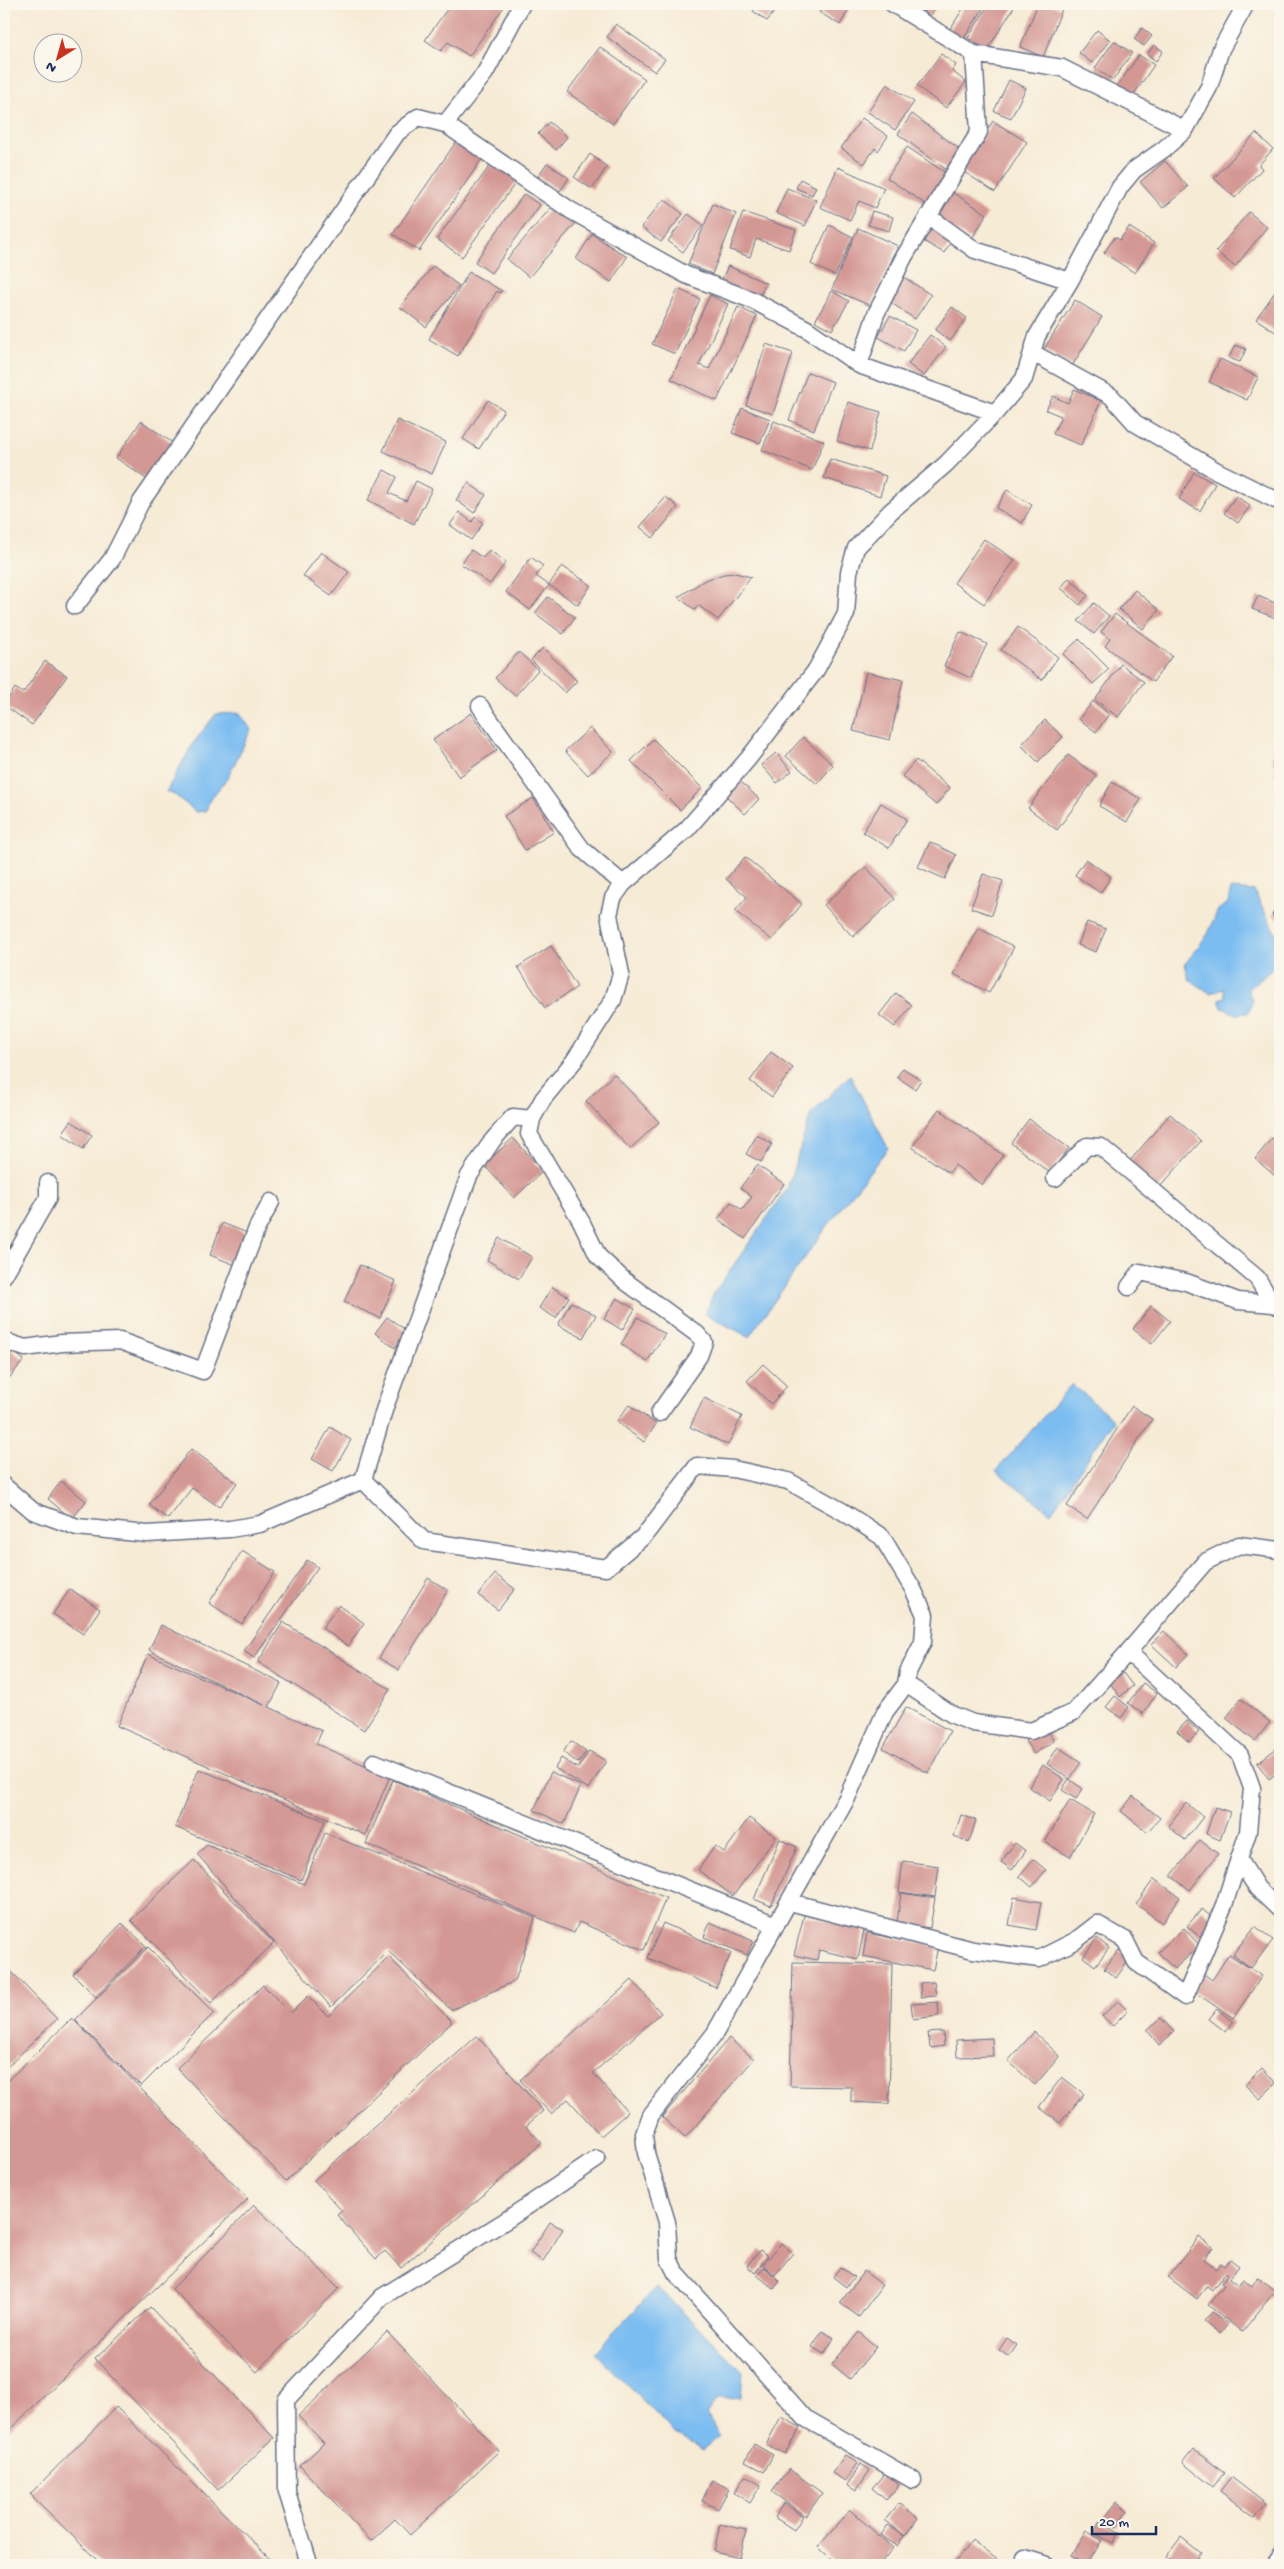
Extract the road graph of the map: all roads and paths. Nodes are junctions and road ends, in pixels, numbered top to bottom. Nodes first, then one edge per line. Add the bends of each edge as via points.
1 (522, 4) edge
2 (893, 4) edge
3 (1246, 4) edge
4 (974, 54) junction
5 (445, 124) junction
6 (1185, 130) junction
7 (928, 216) junction
8 (1070, 281) junction
9 (1033, 353) junction
10 (859, 365) junction
11 (995, 413) junction
12 (1280, 502) edge
13 (75, 606) dead end
14 (480, 706) dead end
15 (623, 884) junction
16 (532, 1119) junction
17 (1055, 1178) dead end
18 (48, 1183) dead end
19 (271, 1202) dead end
20 (4, 1275) edge
21 (1129, 1287) dead end
22 (1277, 1306) edge
23 (4, 1341) edge
24 (659, 1413) dead end
25 (363, 1480) junction
26 (4, 1486) edge
27 (1280, 1550) edge
28 (1128, 1652) junction
29 (906, 1684) junction
30 (374, 1762) dead end
31 (1239, 1859) junction
32 (790, 1902) junction
33 (1280, 1910) edge
34 (776, 1925) junction
35 (597, 2159) dead end
36 (913, 2480) dead end
37 (1280, 2555) edge
38 (1025, 2558) dead end
39 (304, 2565) edge
40 (1047, 2565) edge
41 (1273, 2565) edge

1 - 5 street via 485,74
2 - 4 street
3 - 6 street via 1221,48 1209,87
4 - 6 street via 1062,68
4 - 7 street via 979,132
5 - 10 street via 570,210 686,275 760,304 807,329
5 - 13 street via 418,118 397,133 141,502 112,559
6 - 8 street via 1164,150 1134,170 1120,186
7 - 8 street via 975,250
7 - 10 street via 876,314
8 - 9 street via 1036,336
9 - 11 street via 1024,379
9 - 12 street via 1111,396 1135,422 1217,471
10 - 11 street
11 - 15 street via 856,548 849,572 846,614 816,670 748,759 687,829
14 - 15 street via 582,849
15 - 16 street via 613,898 609,915 621,974 613,1000 574,1062
16 - 24 street via 530,1134 598,1256 704,1342 699,1356
16 - 25 street via 513,1117 469,1176 385,1406
17 - 22 street via 1087,1146 1101,1147 1258,1278
18 - 20 street via 48,1198
19 - 23 street via 257,1228 203,1372 120,1341 25,1348
21 - 22 street via 1140,1272 1186,1282 1238,1302
25 - 26 street via 260,1524 147,1534 77,1527 33,1511
25 - 29 street via 424,1541 606,1568 644,1536 697,1466 732,1469 788,1481 882,1537 899,1564 925,1615 923,1642 908,1672
27 - 28 street via 1239,1545 1205,1562
28 - 29 street via 1074,1712 1031,1731 973,1723 953,1715
28 - 31 street via 1240,1755 1252,1788 1248,1832
29 - 32 street via 885,1712 847,1798
30 - 34 street
31 - 32 street via 1224,1905 1185,1997 1136,1962 1125,1940 1097,1924 1075,1941 1039,1960 973,1950
31 - 33 street via 1257,1888
32 - 34 street
34 - 36 street via 715,2033 651,2115 644,2134 646,2153 667,2222 669,2258 676,2273 806,2418
35 - 39 street via 382,2297 286,2400 288,2492 308,2560
37 - 41 street
38 - 40 street

